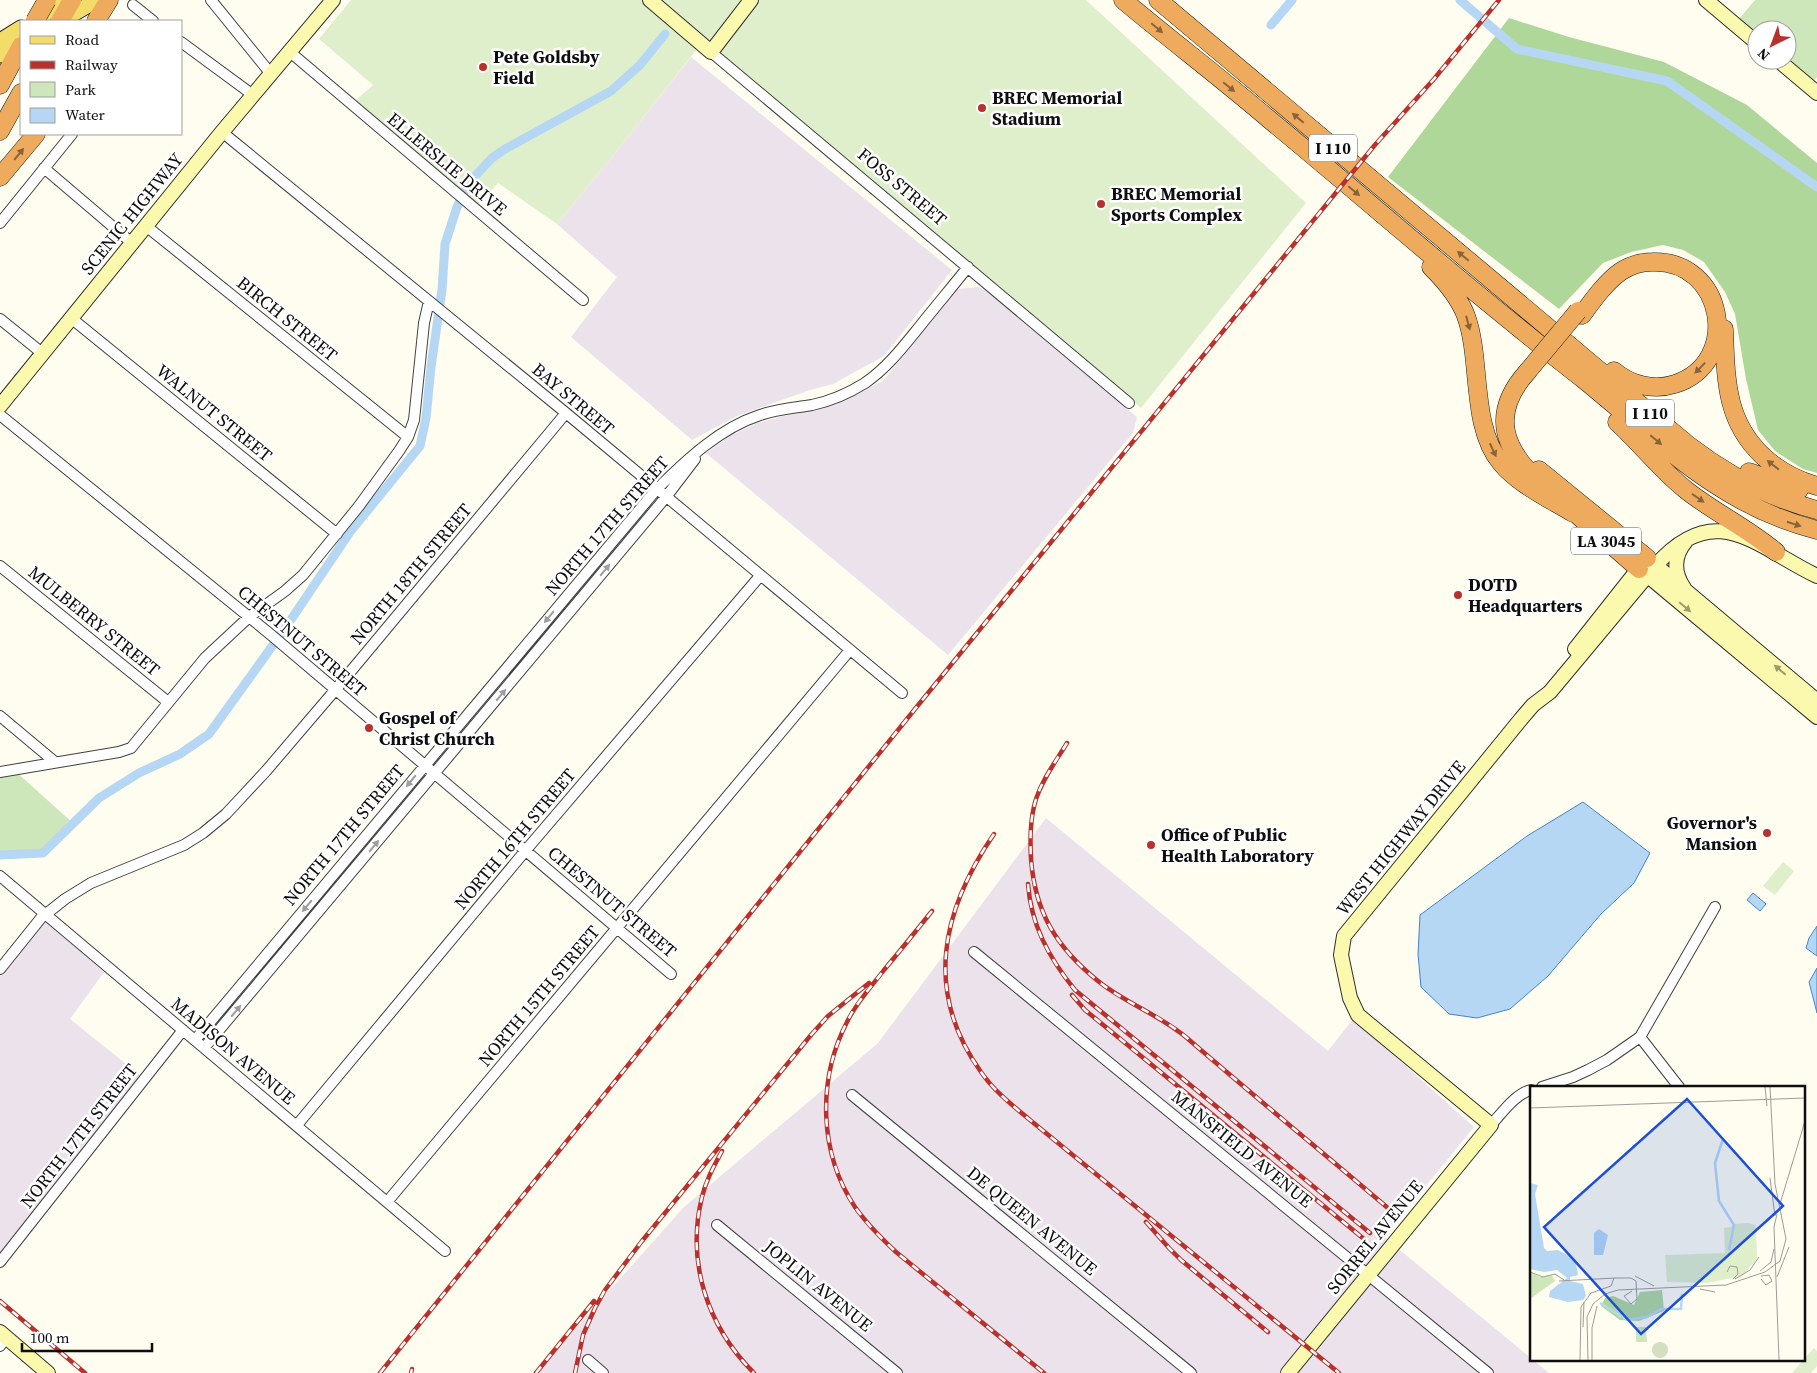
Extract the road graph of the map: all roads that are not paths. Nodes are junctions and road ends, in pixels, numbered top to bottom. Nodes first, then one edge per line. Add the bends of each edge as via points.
1 (47, 0) edge
2 (70, 0) edge
3 (97, 0) edge
4 (109, 0) edge
5 (211, 0) edge
6 (333, 0) edge
7 (650, 0) edge
8 (751, 0) edge
9 (1123, 0) edge
10 (1706, 0) edge
11 (1162, 2) edge
12 (133, 5) dead end
13 (35, 20) edge
14 (36, 20) edge
15 (61, 20) edge
16 (63, 20) edge
17 (97, 20) edge
18 (152, 20) edge
19 (20, 29) edge
20 (1747, 35) edge
21 (0, 41) edge
22 (182, 43) edge
23 (20, 46) edge
24 (20, 48) edge
25 (290, 52) junction
26 (711, 52) junction
27 (0, 55) edge
28 (1791, 70) edge
29 (271, 74) junction
30 (0, 85) edge
31 (1817, 91) edge
32 (20, 95) edge
33 (253, 95) junction
34 (0, 130) edge
35 (222, 132) junction
36 (35, 135) edge
37 (71, 135) edge
38 (44, 168) junction
39 (1, 176) edge
40 (0, 222) edge
41 (146, 226) junction
42 (1398, 228) junction
43 (132, 243) junction
44 (968, 267) junction
45 (1501, 287) junction
46 (583, 300) dead end
47 (432, 303) junction
48 (1580, 313) junction
49 (71, 318) junction
50 (0, 319) edge
51 (1523, 332) junction
52 (42, 353) junction
53 (1530, 373) junction
54 (1129, 403) dead end
55 (0, 406) edge
56 (566, 413) junction
57 (0, 415) edge
58 (408, 437) junction
59 (1688, 445) junction
60 (699, 452) junction
61 (1817, 486) edge
62 (656, 490) junction
63 (1817, 494) edge
64 (666, 497) junction
65 (1817, 510) edge
66 (1573, 513) junction
67 (1817, 530) edge
68 (337, 534) junction
69 (1690, 538) junction
70 (1776, 552) junction
71 (0, 566) edge
72 (1647, 567) junction
73 (760, 576) junction
74 (1817, 576) edge
75 (572, 590) junction
76 (1688, 592) junction
77 (581, 599) junction
78 (249, 617) junction
79 (850, 650) junction
80 (336, 689) junction
81 (902, 693) dead end
82 (1817, 701) edge
83 (168, 702) junction
84 (0, 716) edge
85 (1817, 717) edge
86 (55, 762) junction
87 (424, 765) junction
88 (0, 772) edge
89 (435, 774) junction
90 (526, 850) junction
91 (345, 860) junction
92 (356, 868) junction
93 (0, 876) edge
94 (1715, 907) dead end
95 (45, 914) junction
96 (618, 928) junction
97 (974, 952) dead end
98 (0, 969) edge
99 (672, 974) dead end
100 (183, 1030) junction
101 (1640, 1037) junction
102 (195, 1040) junction
103 (204, 1048) junction
104 (1545, 1086) edge
105 (1678, 1086) edge
106 (1530, 1090) edge
107 (852, 1095) dead end
108 (297, 1125) junction
109 (1491, 1125) junction
110 (388, 1202) junction
111 (717, 1224) dead end
112 (445, 1252) dead end
113 (0, 1262) edge
114 (1368, 1274) junction
115 (2, 1339) edge
116 (588, 1360) dead end
117 (48, 1373) edge
118 (603, 1373) edge
119 (897, 1373) edge
120 (1191, 1373) edge
121 (1288, 1373) edge
122 (1488, 1373) edge

1 - 13 highway, bridge
2 - 14 main road
2 - 15 highway
3 - 16 main road
4 - 17 highway
5 - 29 street
6 - 25 street, SCENIC HIGHWAY
7 - 26 street, FOSS STREET
8 - 26 street
9 -> 42 highway, I 110
10 - 20 street
45 -> 11 highway, I 110
12 - 18 street
19 - 21 main road
22 - 33 street
23 - 27 main road
24 - 30 highway
25 - 29 street, SCENIC HIGHWAY
25 - 46 street, ELLERSLIE DRIVE
26 - 44 street, FOSS STREET
28 - 31 street
29 - 33 street, SCENIC HIGHWAY
32 - 34 highway
33 - 35 street, SCENIC HIGHWAY
35 - 41 street, SCENIC HIGHWAY
35 - 47 street, BAY STREET
39 -> 36 highway
37 - 38 street
38 - 40 street
38 - 43 street
41 - 43 street, SCENIC HIGHWAY
41 - 58 street, BIRCH STREET
42 - 51 highway, I 110
42 -> 66 highway via 1447,284 1464,310 1483,423 1496,456 1514,476
43 - 49 street, SCENIC HIGHWAY
44 - 54 street, FOSS STREET
44 - 60 street, NORTH 17TH STREET via 897,354 864,383 820,403 753,418 723,433
48 -> 45 highway via 1620,272 1644,263 1664,262 1687,270 1708,291 1717,314 1717,339 1706,362 1689,378 1662,387 1640,385 1618,374 1574,337
45 - 59 highway, I 110
47 - 56 street, BAY STREET
47 - 58 street via 424,323 414,420
48 - 53 highway
61 -> 48 highway via 1788,476 1773,466 1758,452 1741,426 1728,385 1720,303 1710,283 1693,267 1664,256 1629,261 1610,273
49 - 52 street, SCENIC HIGHWAY
49 - 68 street, WALNUT STREET
50 - 52 street
51 -> 67 highway, I 110 via 1702,478 1754,508
51 -> 70 highway via 1678,483
52 - 55 street, SCENIC HIGHWAY
53 - 66 highway via 1516,386 1507,405 1505,420 1509,443 1525,469
53 - 72 highway via 1519,390 1512,412 1514,434 1521,452
56 - 62 street, BAY STREET
56 - 80 street, NORTH 18TH STREET
57 - 78 street, CHESTNUT STREET
58 - 68 street
59 - 63 highway via 1767,480
59 - 65 highway, I 110 via 1750,485
60 - 62 street, NORTH 17TH STREET
60 - 64 street, NORTH 17TH STREET
62 - 64 street, BAY STREET
62 - 75 street, NORTH 17TH STREET
64 - 73 street, BAY STREET
77 -> 64 street, NORTH 17TH STREET
66 - 72 highway, LA 3045
68 - 78 street via 298,580
69 - 70 street, WEST HIGHWAY DRIVE via 1702,532 1727,532
69 - 72 street, WEST HIGHWAY DRIVE
69 - 76 street via 1680,549 1676,565 1678,577
70 - 74 street, WEST HIGHWAY DRIVE
71 - 83 street, MULBERRY STREET
72 - 76 street, LA 3045
72 -> 85 street, LA 3045
72 - 109 street, WEST HIGHWAY DRIVE / LA 3045 via 1544,687 1533,705 1344,936 1341,954 1350,998 1358,1015
73 - 79 street, BAY STREET
73 - 90 street, NORTH 16TH STREET
75 - 77 street
75 -> 87 street, NORTH 17TH STREET
82 -> 76 street, LA 3045
89 -> 77 street, NORTH 17TH STREET
78 - 80 street, CHESTNUT STREET
78 - 83 street via 205,658
79 - 81 street, BAY STREET
79 - 96 street, NORTH 15TH STREET
80 - 87 street, CHESTNUT STREET
80 - 95 street, NORTH 18TH STREET via 266,771 212,826 184,845 91,883
83 - 86 street via 128,750
84 - 86 street
86 - 88 street
87 - 89 street, CHESTNUT STREET
87 -> 91 street, NORTH 17TH STREET
89 - 90 street, CHESTNUT STREET
92 -> 89 street, NORTH 17TH STREET
90 - 96 street, CHESTNUT STREET
90 - 108 street, NORTH 16TH STREET
91 - 92 street
91 -> 102 street, NORTH 17TH STREET
103 -> 92 street, NORTH 17TH STREET
93 - 95 street, MADISON AVENUE
94 - 101 street
95 - 98 street, NORTH 18TH STREET
95 - 100 street, MADISON AVENUE
96 - 99 street, CHESTNUT STREET
96 - 110 street, NORTH 15TH STREET
97 - 114 street, MANSFIELD AVENUE
100 - 102 street, MADISON AVENUE
100 - 113 street, NORTH 17TH STREET
101 - 104 street via 1588,1070
101 - 105 street
102 - 103 street, MADISON AVENUE
103 - 108 street, MADISON AVENUE
106 - 109 street via 1508,1106
107 - 120 street, DE QUEEN AVENUE
108 - 110 street, MADISON AVENUE
109 - 114 street, SORREL AVENUE
110 - 112 street, MADISON AVENUE
111 - 119 street, JOPLIN AVENUE
114 - 121 street, SORREL AVENUE
114 - 122 street, MANSFIELD AVENUE
115 - 117 street
116 - 118 street

